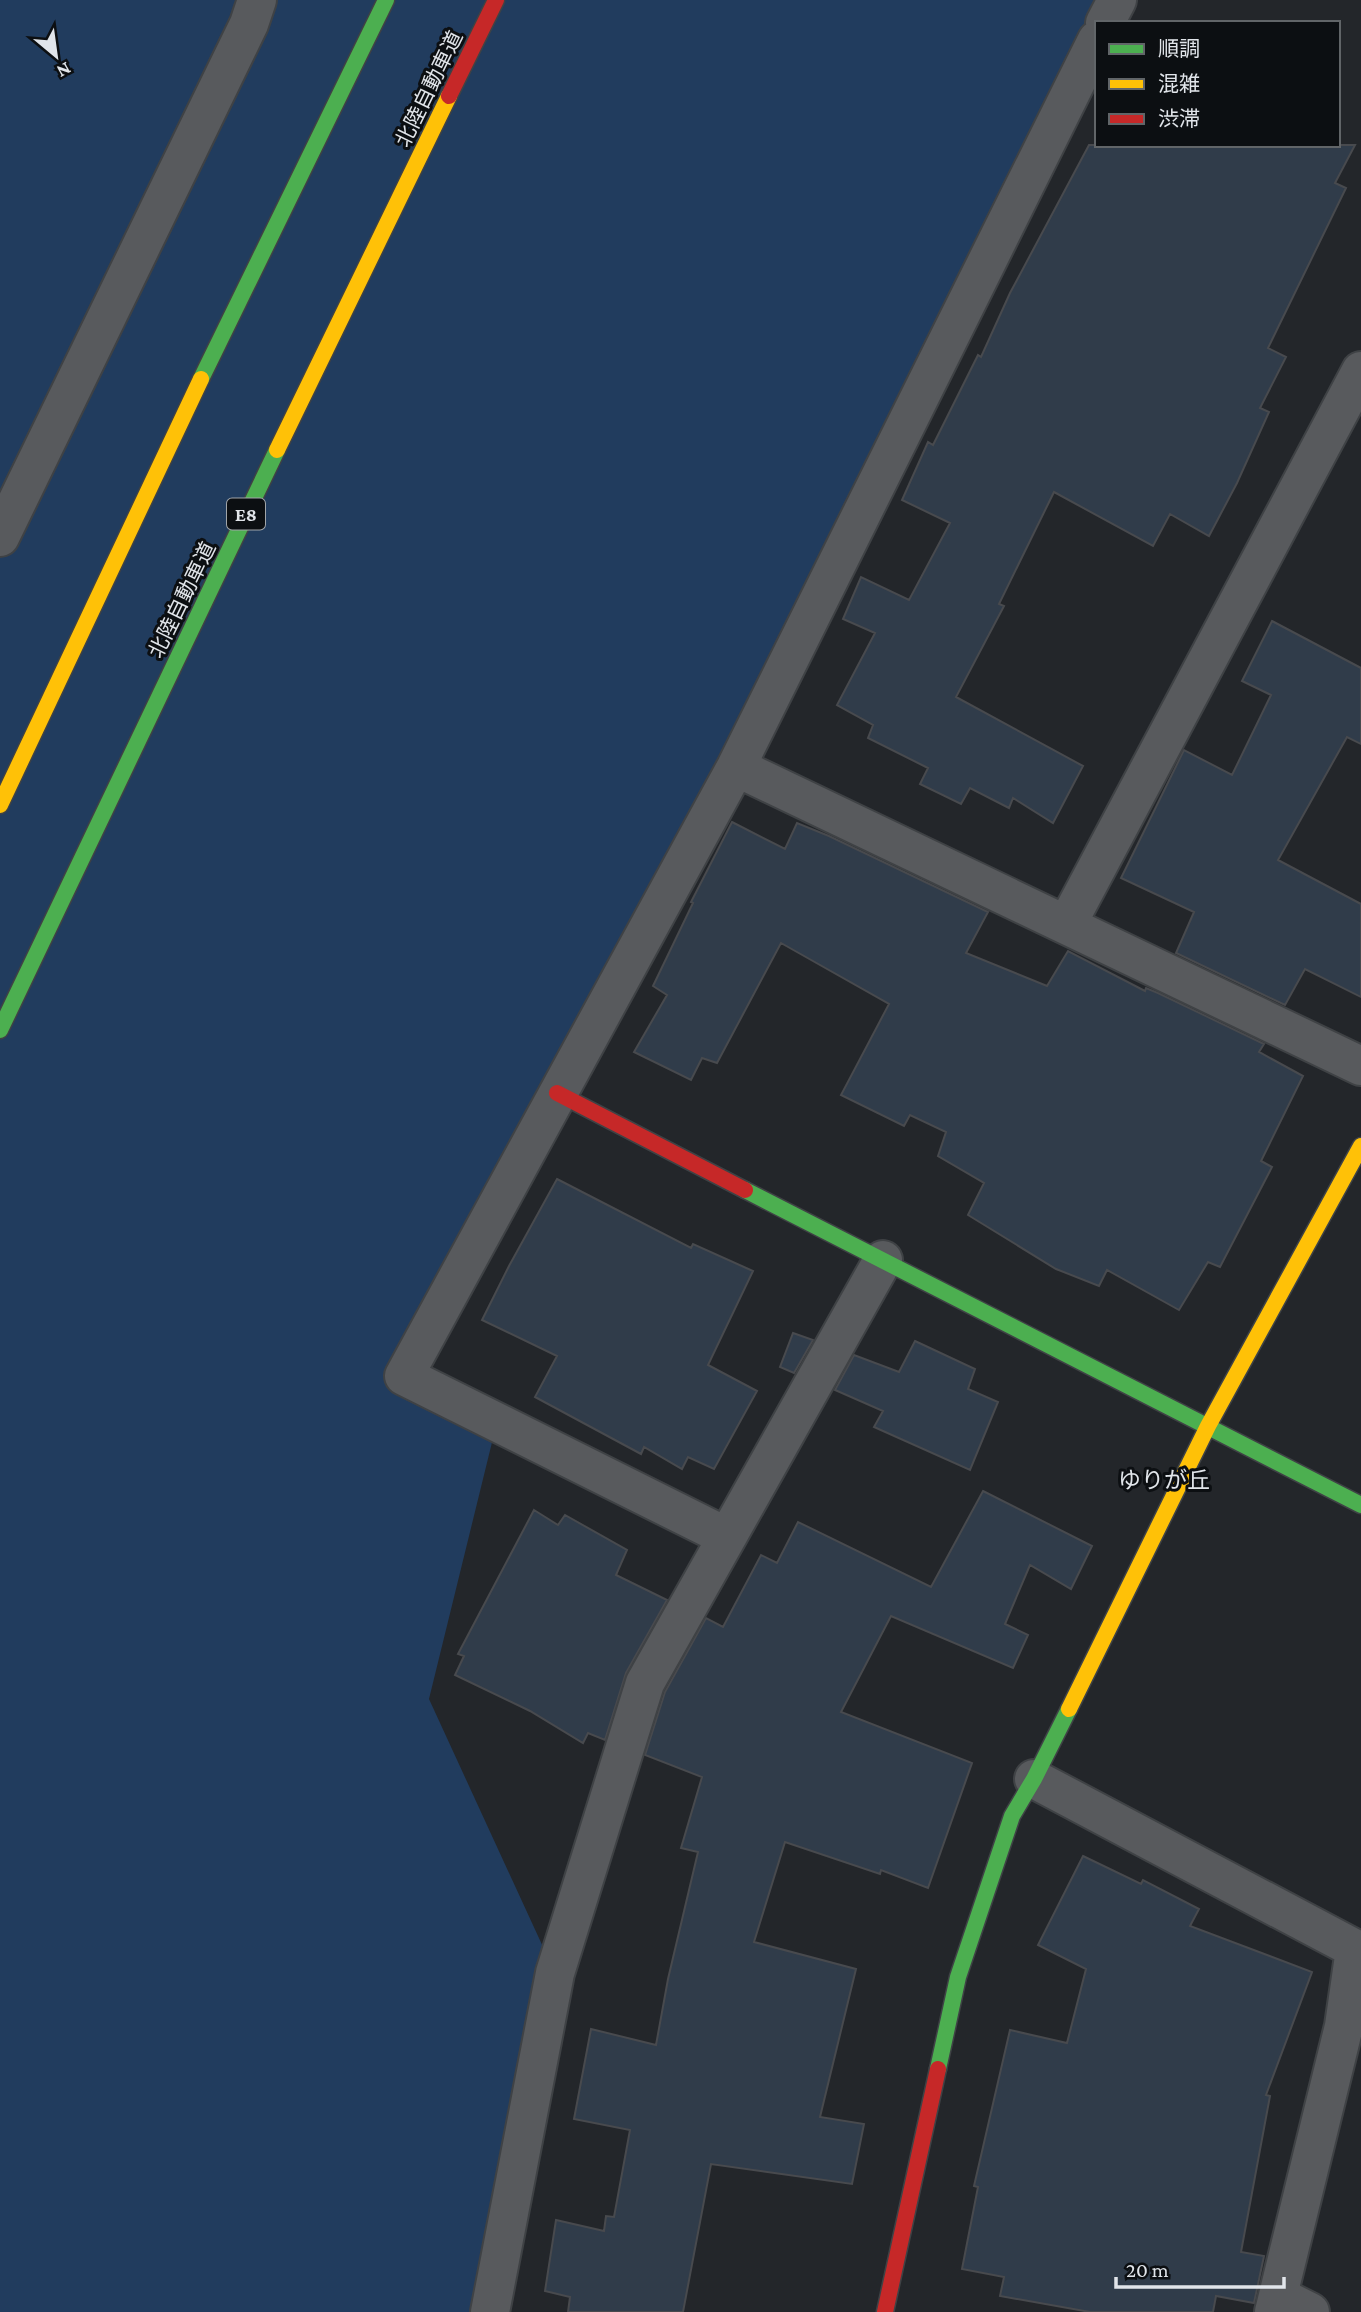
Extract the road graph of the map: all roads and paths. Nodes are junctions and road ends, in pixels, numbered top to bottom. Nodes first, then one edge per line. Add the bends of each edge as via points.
1 (257, 0) edge
2 (386, 0) edge
3 (496, 0) edge
4 (1117, 0) edge
5 (1106, 21) edge
6 (1095, 44) edge
7 (1361, 371) edge
8 (0, 537) edge
9 (736, 767) junction
10 (0, 805) edge
11 (1067, 924) junction
12 (0, 1030) edge
13 (1361, 1066) edge
14 (557, 1093) junction
15 (1361, 1146) edge
16 (883, 1260) junction
17 (1208, 1426) junction
18 (1361, 1505) edge
19 (727, 1537) junction
20 (1034, 1779) junction
21 (1358, 1950) edge
22 (1287, 2306) edge
23 (490, 2312) edge
24 (885, 2312) edge

1 - 8 street
2 - 10 main road via 251,272
3 - 12 main road, 北陸自動車道 / E8
4 - 5 street
6 - 9 street
7 - 11 street
9 - 11 street
9 - 14 street
11 - 13 street
14 - 16 main road
14 - 19 street via 404,1376
15 - 17 main road
16 - 17 main road
16 - 19 street
17 - 18 main road
17 - 20 main road
19 - 23 street via 645,1683 559,1960
20 - 21 street
20 - 24 main road via 1012,1816 958,1977
21 - 22 street

